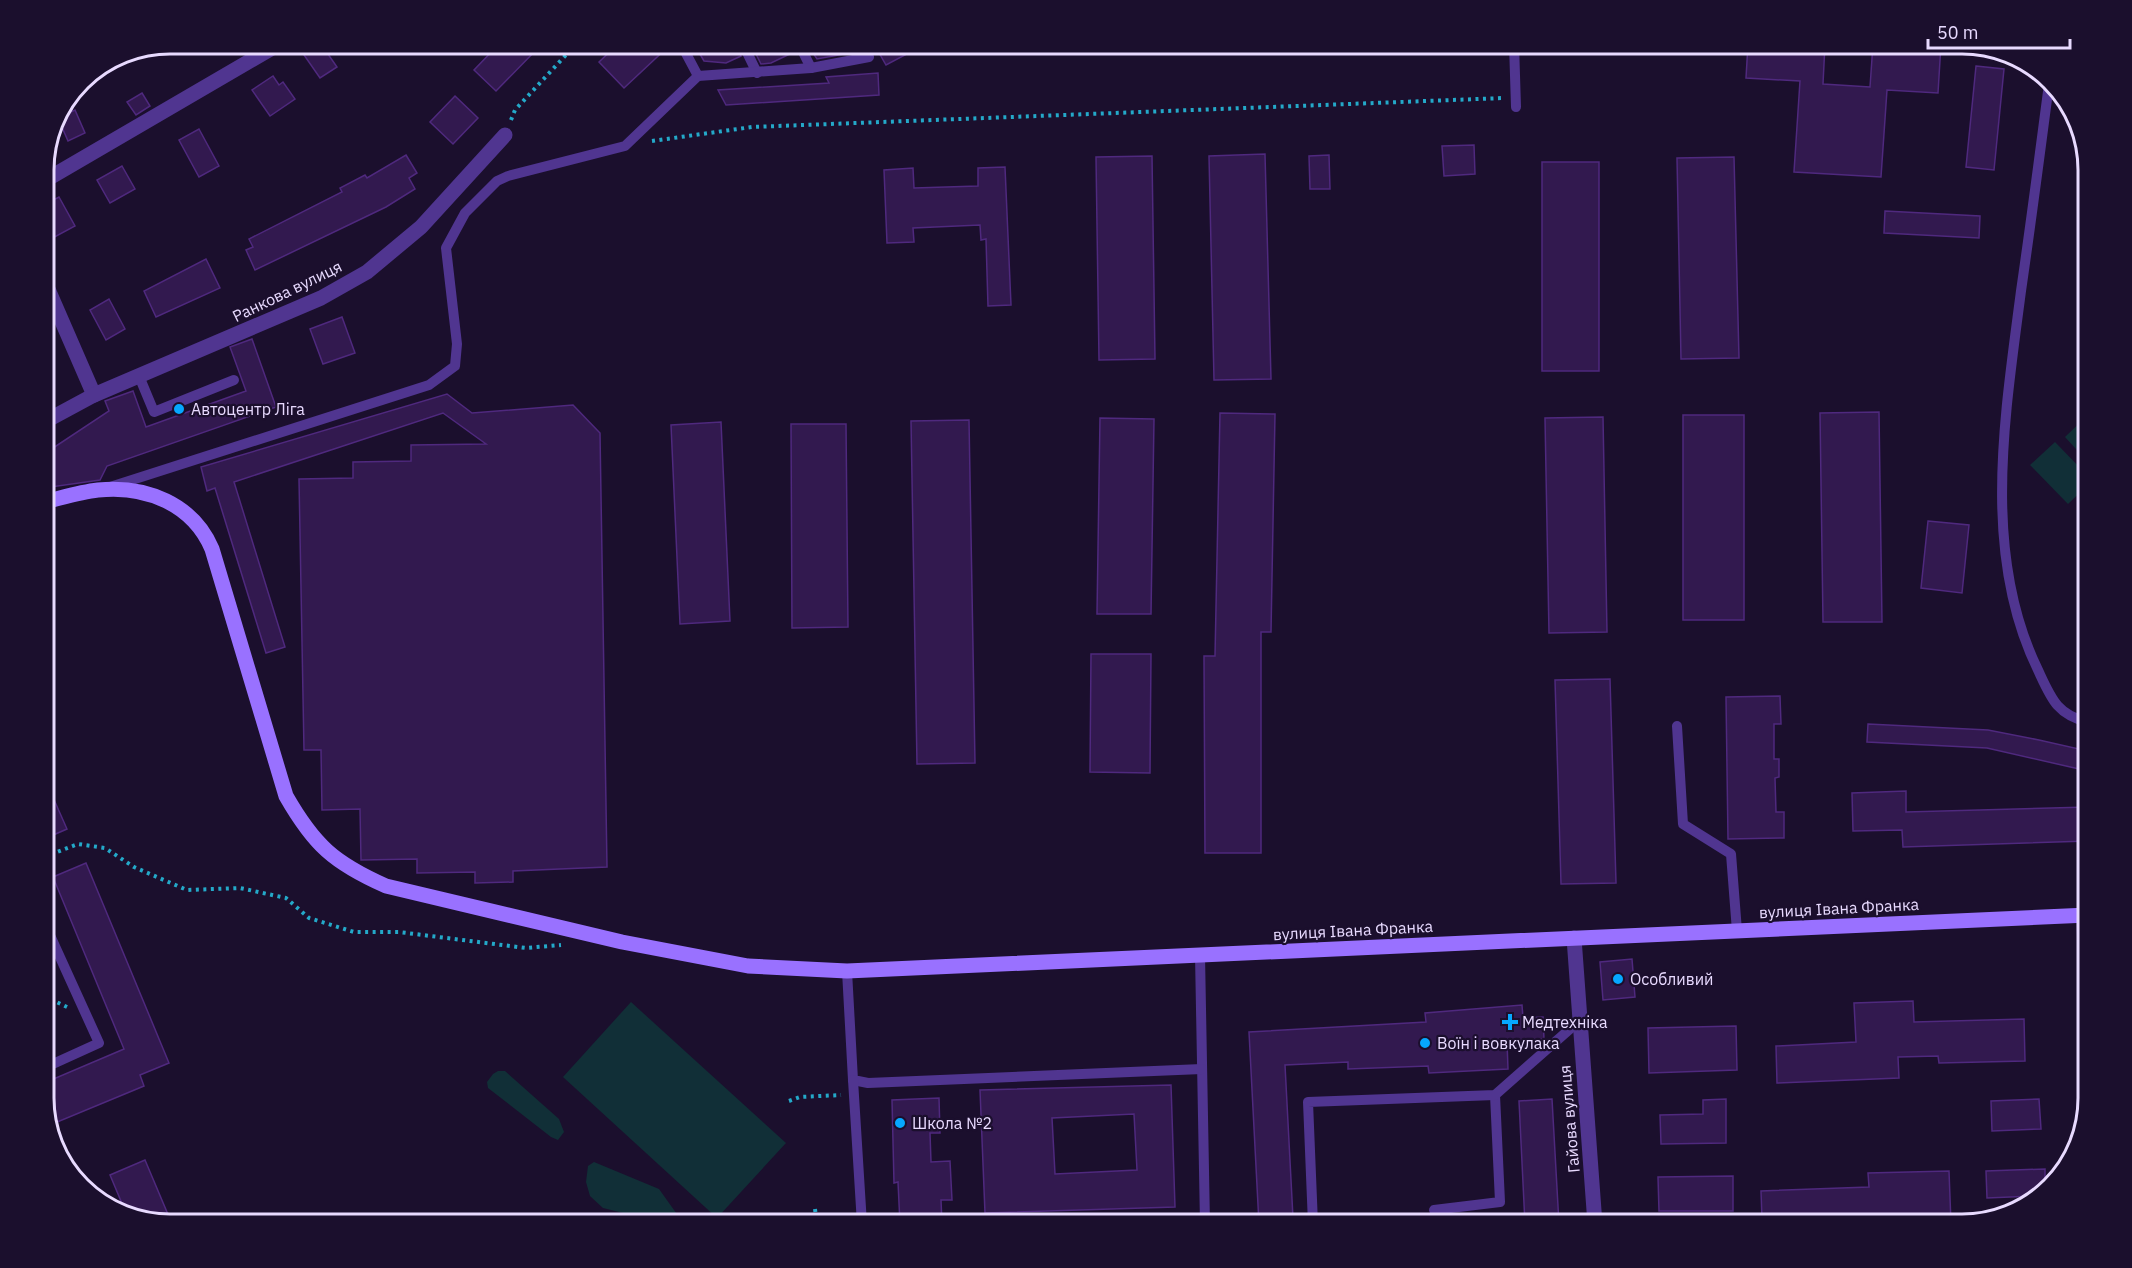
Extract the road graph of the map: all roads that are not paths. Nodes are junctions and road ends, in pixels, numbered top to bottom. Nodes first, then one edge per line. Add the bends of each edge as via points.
1 (262, 54) edge
2 (686, 54) edge
3 (748, 54) edge
4 (804, 54) edge
5 (867, 54) edge
6 (1514, 54) edge
7 (811, 68) junction
8 (758, 73) junction
9 (698, 76) junction
10 (2048, 93) edge
11 (1516, 103) road end
12 (505, 135) road end
13 (54, 175) edge
14 (54, 303) edge
15 (139, 376) junction
16 (234, 380) dead end
17 (94, 395) junction
18 (54, 417) edge
19 (98, 490) junction
20 (54, 500) edge
21 (2078, 718) edge
22 (1677, 726) dead end
23 (2078, 915) edge
24 (1737, 931) junction
25 (1574, 938) junction
26 (54, 944) edge
27 (1200, 955) junction
28 (847, 971) junction
29 (1579, 1021) junction
30 (54, 1063) edge
31 (1202, 1069) junction
32 (853, 1080) junction
33 (1495, 1095) junction
34 (1434, 1210) dead end
35 (861, 1214) edge
36 (1205, 1214) edge
37 (1313, 1214) edge
38 (1594, 1214) edge

1 - 13 street
2 - 9 lane
3 - 8 lane
4 - 7 lane
5 - 7 lane via 869,57
6 - 11 lane
7 - 8 lane
8 - 9 lane
9 - 19 lane via 625,146 508,176 497,181 465,213 446,248 457,344 455,366 429,385
10 - 21 lane via 2010,376 2002,486 2007,577 2016,619 2060,711
12 - 15 street, Ранкова вулиця via 421,227 367,272 321,298
14 - 17 street
15 - 16 lane via 154,412
15 - 17 street, Ранкова вулиця
17 - 18 street, Ранкова вулиця
19 - 20 main road, вулиця Івана Франка
19 - 28 main road, вулиця Івана Франка via 126,490 167,501 184,509 207,537 286,796 305,829 352,871 386,886 622,942 748,966
22 - 24 lane via 1683,824 1731,854
23 - 24 main road, вулиця Івана Франка
24 - 25 main road, вулиця Івана Франка
25 - 27 main road, вулиця Івана Франка
25 - 29 street, Гайова вулиця
26 - 30 lane via 99,1043
27 - 28 main road, вулиця Івана Франка
27 - 31 lane
28 - 32 lane
29 - 33 lane
29 - 38 street, Гайова вулиця
31 - 32 lane via 868,1083
31 - 36 lane
32 - 35 lane
33 - 34 lane via 1500,1202
33 - 37 lane via 1308,1102

